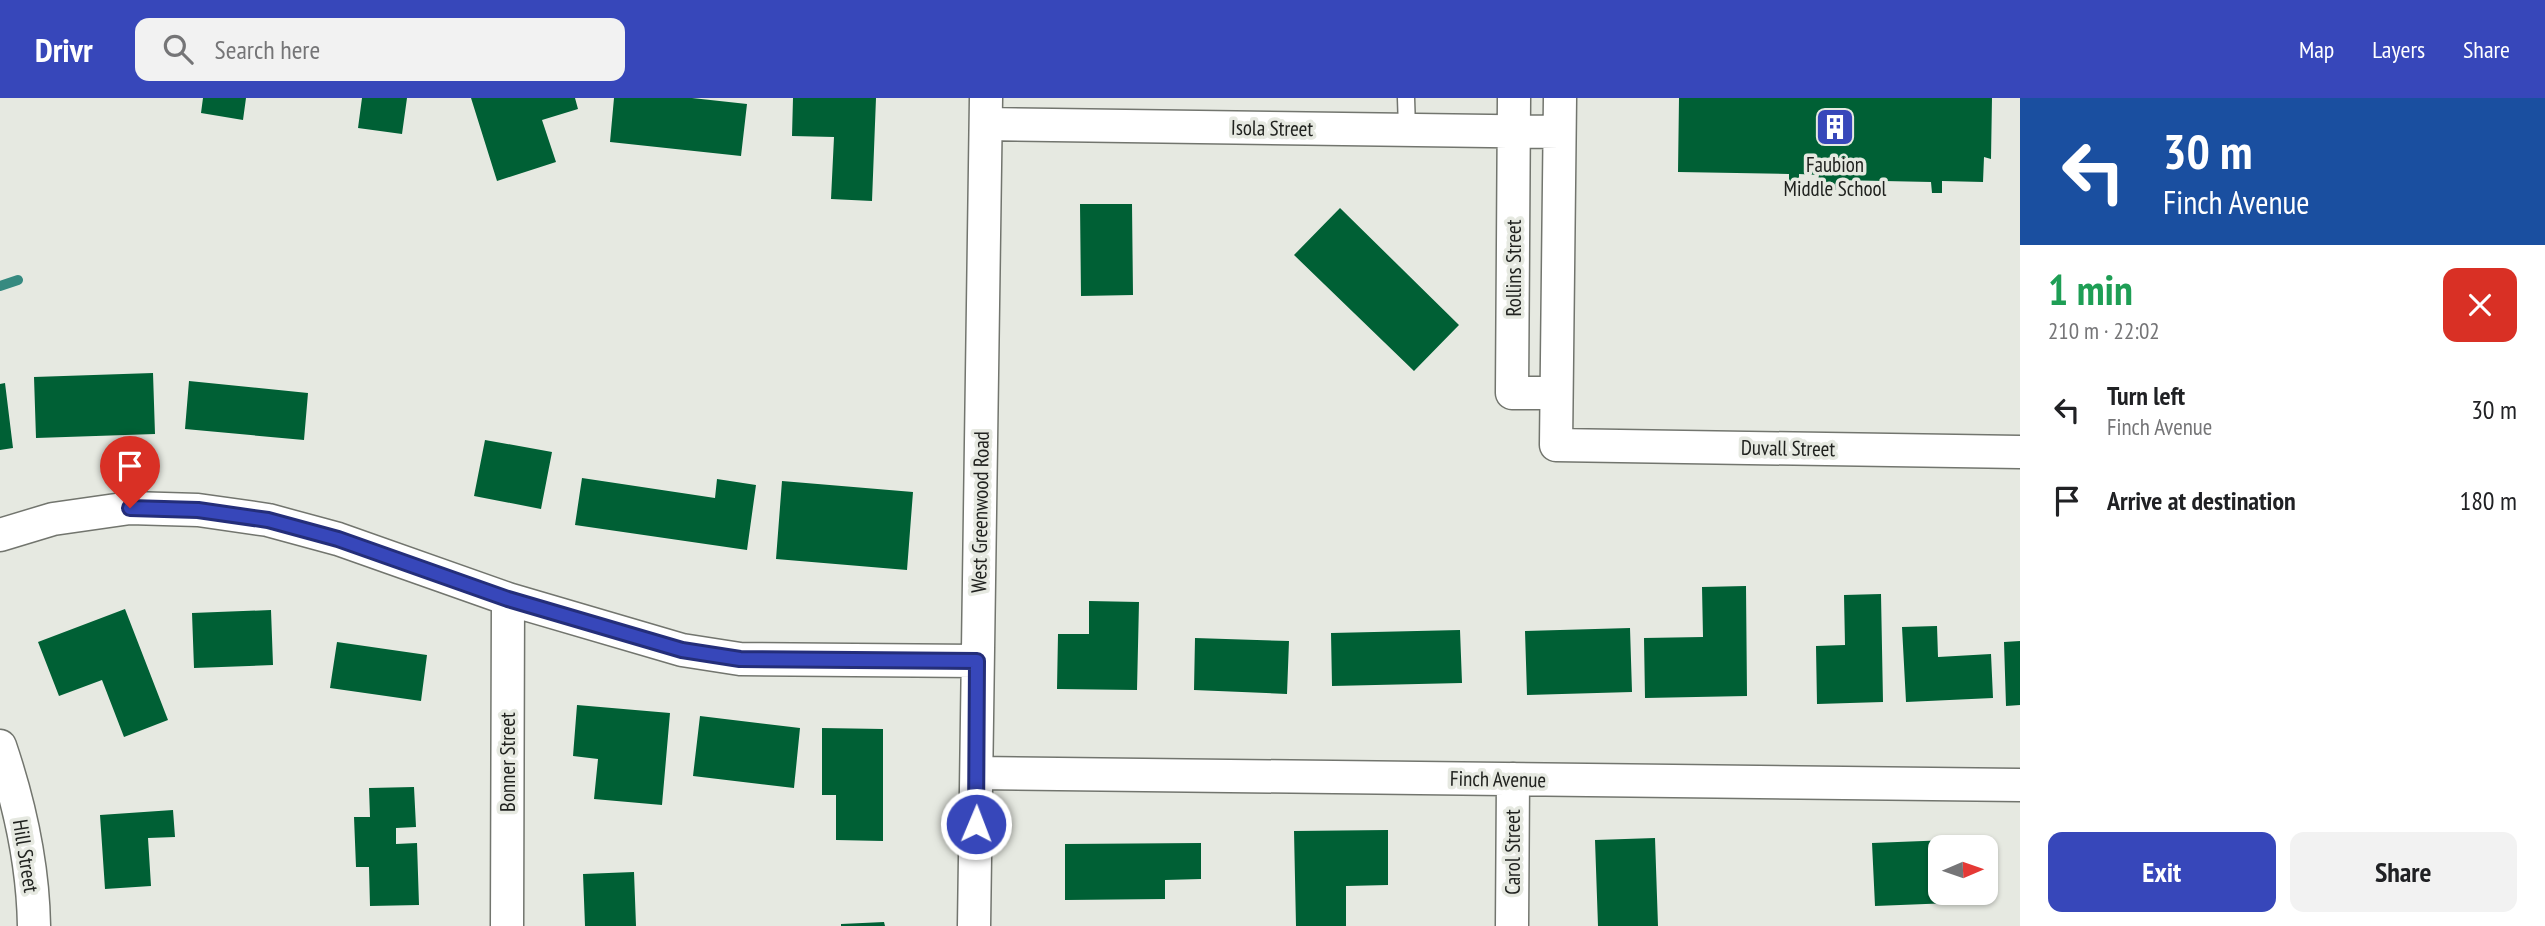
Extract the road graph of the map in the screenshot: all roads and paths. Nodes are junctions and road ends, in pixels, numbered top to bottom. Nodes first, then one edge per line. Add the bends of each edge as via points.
1 (1406, 98) edge
2 (1514, 98) edge
3 (1560, 98) edge
4 (986, 111) edge
5 (1407, 129) junction
6 (1513, 131) junction
7 (1559, 132) junction
8 (1556, 393) junction
9 (1556, 445) joint
10 (2020, 452) edge
11 (0, 535) edge
12 (508, 599) junction
13 (977, 661) junction
14 (0, 746) edge
15 (977, 773) junction
16 (1513, 779) junction
17 (2020, 785) edge
18 (34, 926) edge
19 (507, 926) edge
20 (974, 926) edge
21 (1512, 926) edge

1 - 5 lane
2 - 6 street, Rollins Street
3 - 7 street, Rollins Street
4 - 5 street, Isola Street
4 - 13 street, West Greenwood Road
5 - 6 street, Isola Street
6 - 7 street, Isola Street
6 - 8 street, Rollins Street via 1512,393
7 - 8 street, Rollins Street
8 - 9 street, Rollins Street
9 - 10 street, Duvall Street
11 - 12 street via 53,519 130,508 198,510 268,520 338,539
12 - 13 street via 682,650 740,659
12 - 19 street, Bonner Street
13 - 15 street, West Greenwood Road
14 - 18 street, Hill Street via 31,866
15 - 16 street, Finch Avenue
15 - 20 street, West Greenwood Road
16 - 17 street, Finch Avenue
16 - 21 street, Carol Street

